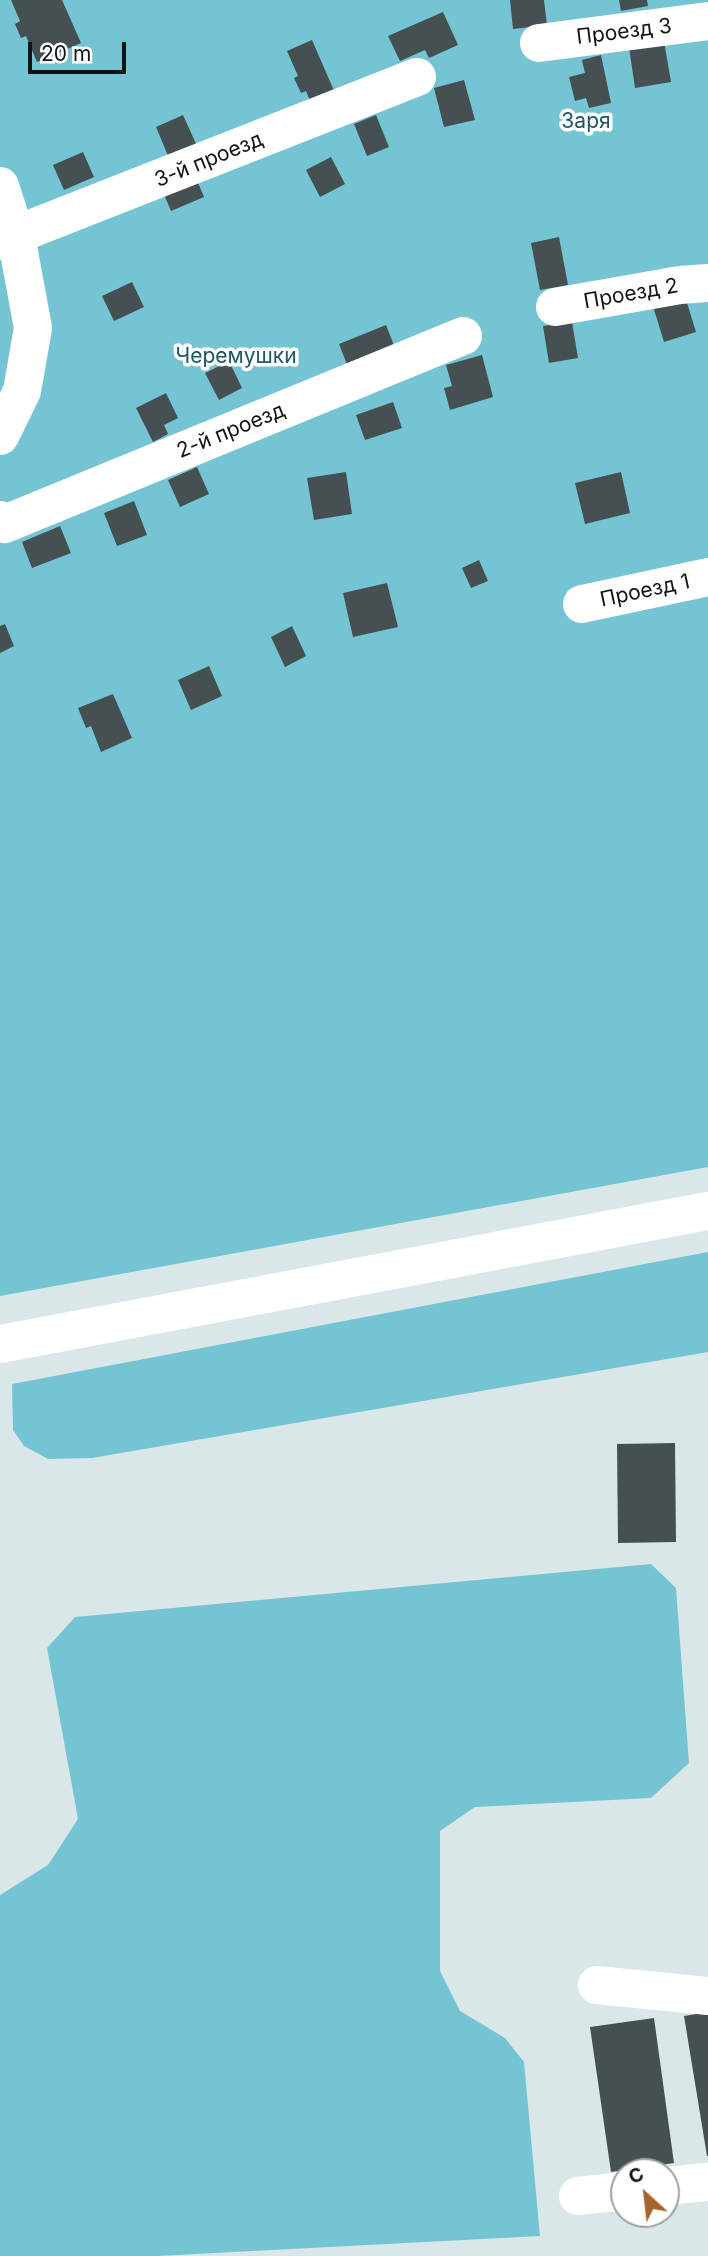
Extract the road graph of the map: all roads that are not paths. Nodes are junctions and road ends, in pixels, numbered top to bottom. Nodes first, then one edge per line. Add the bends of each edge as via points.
1 (708, 21) edge
2 (539, 43) dead end
3 (417, 77) dead end
4 (0, 186) edge
5 (8, 238) edge
6 (708, 283) edge
7 (555, 307) dead end
8 (463, 336) dead end
9 (0, 436) edge
10 (0, 520) edge
11 (708, 577) edge
12 (582, 604) dead end
13 (708, 1212) edge
14 (0, 1344) edge
15 (597, 1985) dead end
16 (708, 1996) edge
17 (708, 2182) edge
18 (680, 2185) edge
19 (610, 2193) edge
20 (578, 2196) dead end

1 - 2 main road, Проезд 3
3 - 5 main road, 3-й проезд
4 - 5 main road
5 - 9 main road via 33,328 22,391
6 - 7 main road, Проезд 2
8 - 10 main road, 2-й проезд via 5,524
11 - 12 main road, Проезд 1
13 - 14 main road
15 - 16 main road
17 - 18 main road
19 - 20 main road

